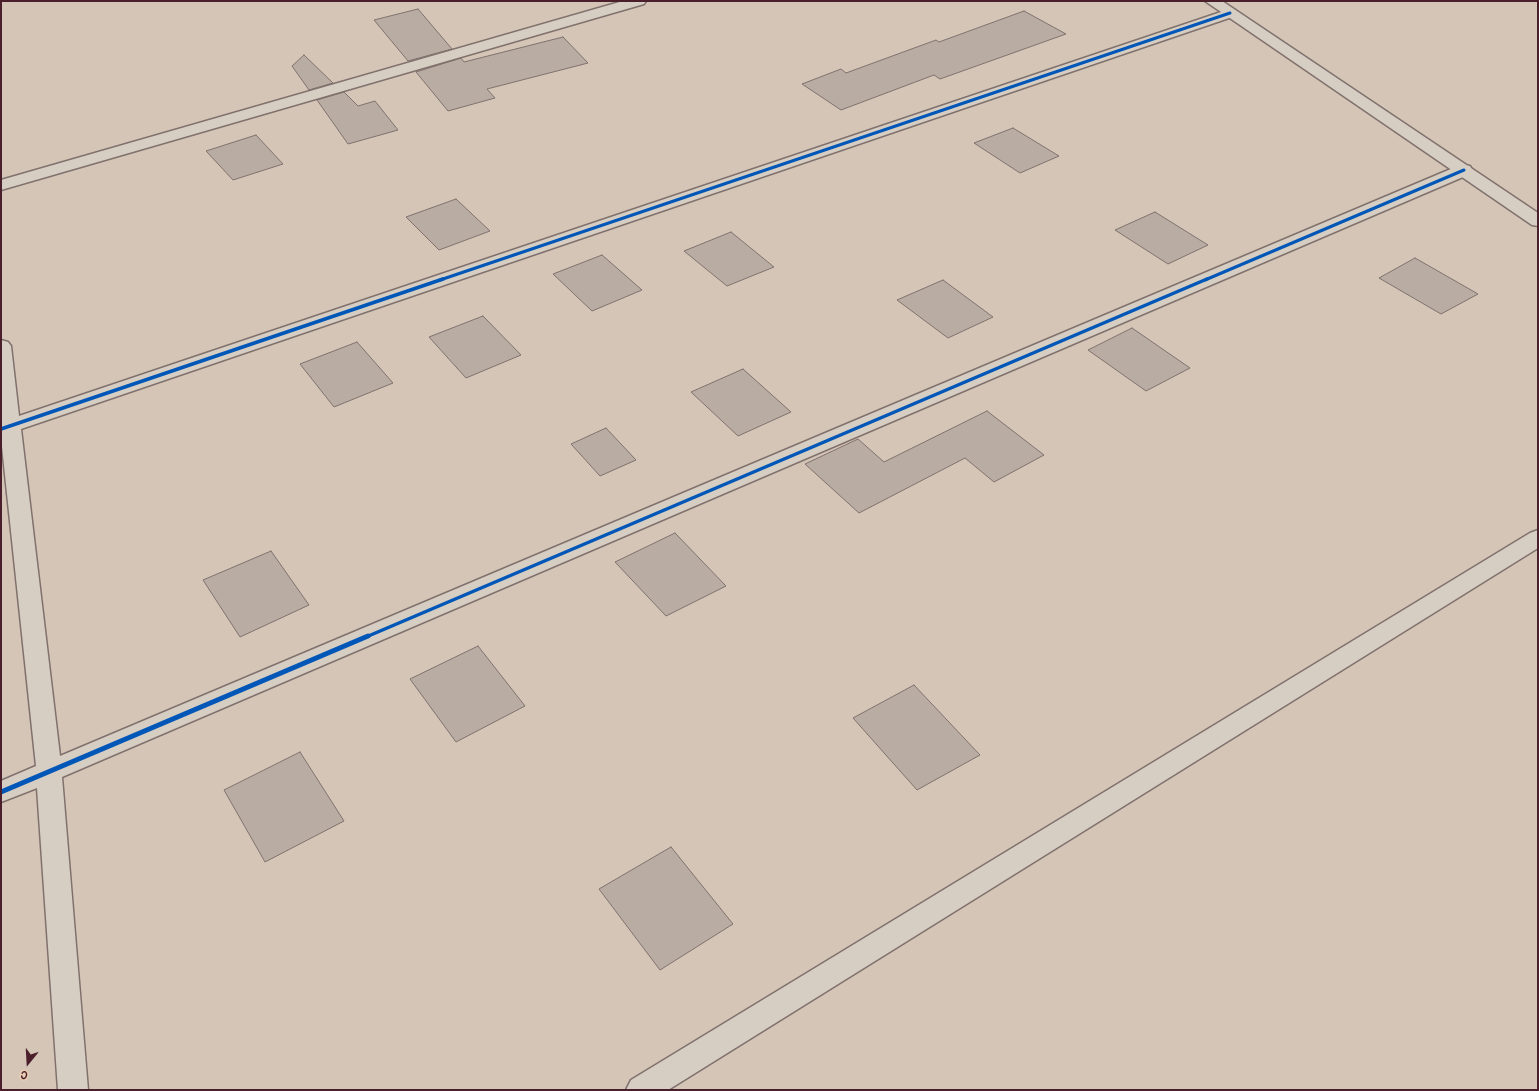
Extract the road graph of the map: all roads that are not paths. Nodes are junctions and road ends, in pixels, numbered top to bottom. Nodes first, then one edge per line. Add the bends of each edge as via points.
1 (639, 1) edge
2 (1212, 1) edge
3 (1230, 13) junction
4 (1464, 170) junction
5 (1, 185) edge
6 (1538, 220) edge
7 (1, 346) edge
8 (6, 428) edge
9 (1538, 538) edge
10 (49, 772) junction
11 (1, 792) edge
12 (73, 1090) edge
13 (641, 1090) edge

1 - 5 street
2 - 3 street
3 - 4 street
3 - 8 street
4 - 6 street
4 - 10 street
7 - 8 street
8 - 10 street
9 - 13 street
10 - 11 street
10 - 12 street

